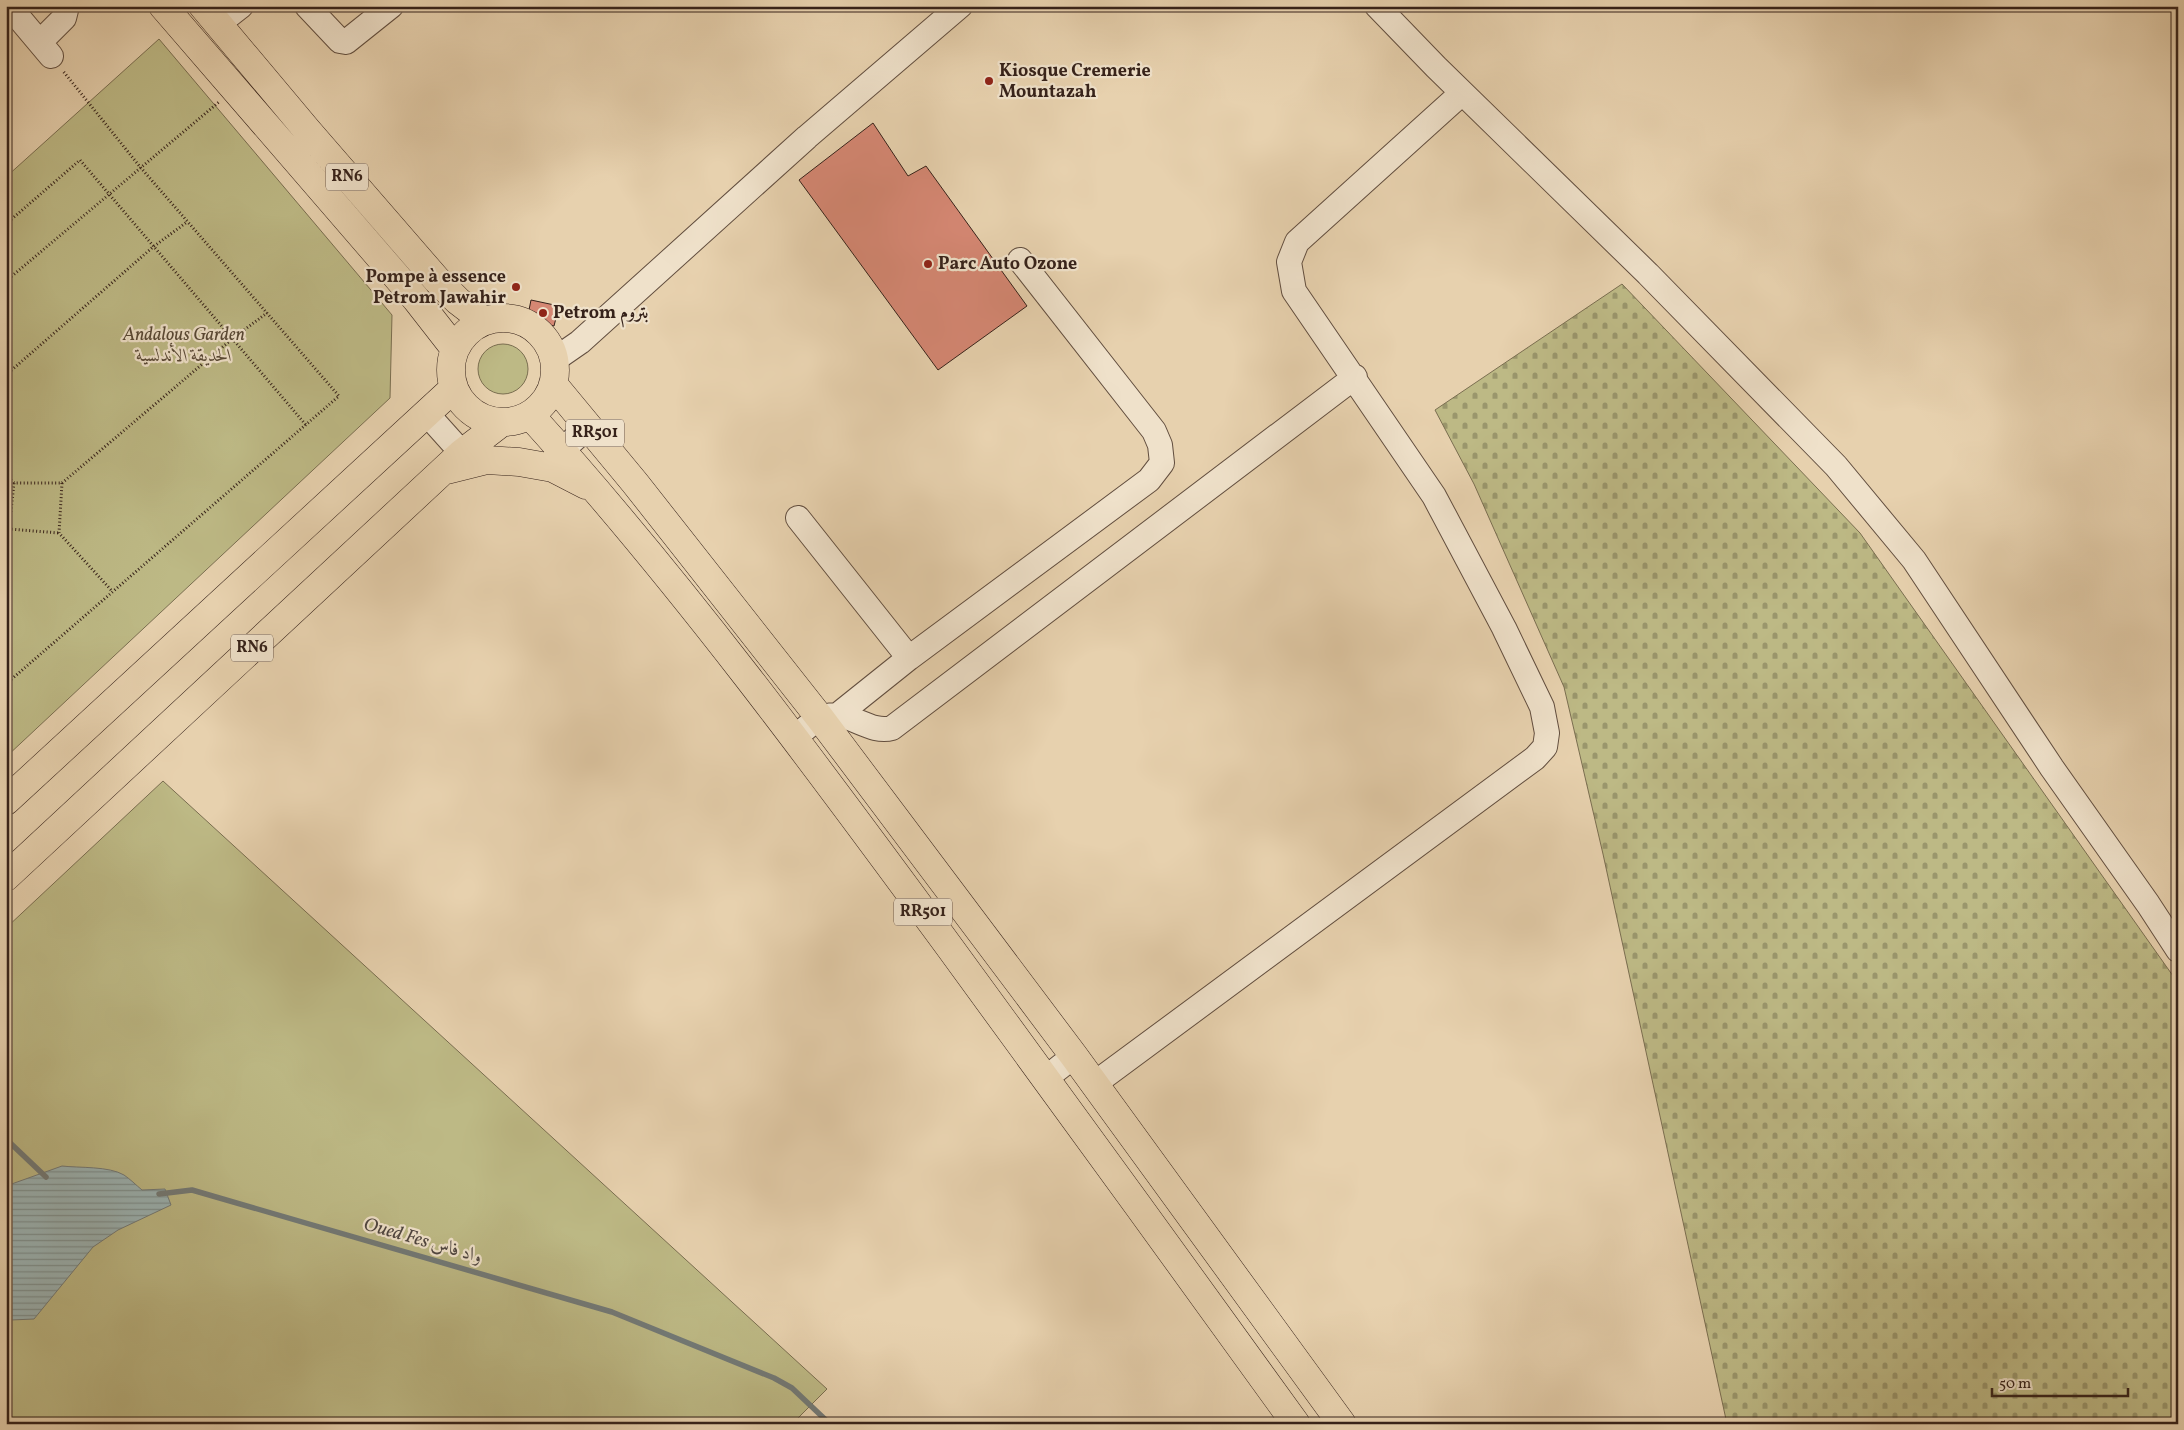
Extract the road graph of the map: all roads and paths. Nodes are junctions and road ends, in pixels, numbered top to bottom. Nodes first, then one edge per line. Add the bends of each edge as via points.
1 (9, 6) edge
2 (67, 6) edge
3 (163, 6) edge
4 (241, 6) edge
5 (307, 6) edge
6 (391, 6) edge
7 (960, 6) edge
8 (1377, 6) edge
9 (211, 15) edge
10 (46, 49) junction
11 (235, 89) junction
12 (1462, 93) junction
13 (141, 168) junction
14 (108, 195) junction
15 (188, 222) junction
16 (6, 224) edge
17 (154, 247) junction
18 (1020, 260) dead end
19 (438, 280) junction
20 (6, 281) edge
21 (416, 299) junction
22 (267, 313) junction
23 (484, 322) junction
24 (232, 339) junction
25 (455, 349) junction
26 (553, 372) junction
27 (6, 375) edge
28 (1354, 377) junction
29 (454, 388) junction
30 (427, 414) junction
31 (530, 415) junction
32 (501, 423) junction
33 (306, 425) junction
34 (589, 426) junction
35 (562, 450) junction
36 (452, 462) junction
37 (6, 475) edge
38 (14, 483) junction
39 (62, 483) junction
40 (597, 491) junction
41 (798, 518) dead end
42 (8, 530) edge
43 (60, 533) junction
44 (112, 591) junction
45 (909, 658) junction
46 (6, 684) edge
47 (830, 716) junction
48 (794, 738) junction
49 (6, 801) edge
50 (6, 877) edge
51 (2178, 950) edge
52 (1074, 1056) junction
53 (1046, 1078) junction
54 (1094, 1084) junction
55 (1124, 1125) junction
56 (1099, 1150) junction
57 (1296, 1424) edge
58 (1342, 1424) edge

1 - 10 street
2 - 10 street via 64,18
3 - 11 main road, RN6
4 - 9 street
5 - 6 street via 340,40 346,42
7 - 26 street via 807,137 580,342
8 - 12 street
9 - 19 main road, RN6 via 359,192
10 - 13 path
11 - 13 path
11 - 21 main road, RN6
12 - 28 street via 1297,242 1289,262 1294,291
12 - 51 street via 1648,274 1842,473 1914,560
13 - 14 path
13 - 15 path
14 - 16 path via 80,160
14 - 17 path
14 - 20 path
15 - 17 path
15 - 22 path
17 - 24 path
17 - 27 path
18 - 45 street via 1154,431 1162,463 1149,480
19 - 21 street
19 - 23 main road, RN6
21 - 25 main road, RN6
22 - 24 path
22 - 33 path via 339,396
23 - 25 main road via 472,328
23 - 26 main road via 510,318 533,328 543,337
24 - 33 path
24 - 39 path
25 - 29 main road via 450,375
26 - 31 main road, RN6 via 545,401
26 - 34 main road, RR501
28 - 47 street via 892,728 877,729
28 - 54 street via 1434,496 1504,628 1542,707 1547,733 1545,746 1535,758
29 - 30 main road
29 - 32 main road via 472,412
30 - 36 street
30 - 49 main road
31 - 32 main road, RN6
31 - 35 main road, RR501
32 - 36 main road, RN6
33 - 44 path
34 - 35 street
34 - 47 main road, RR501
35 - 40 main road, RR501
36 - 40 main road via 487,460 553,468
36 - 50 main road, RN6
37 - 38 path
38 - 39 path
38 - 42 path
39 - 43 path
40 - 48 main road, RR501
41 - 45 street
42 - 43 path
43 - 44 path
44 - 46 path
45 - 47 street
47 - 48 street
47 - 52 main road, RR501
48 - 53 main road, RR501
52 - 53 street
52 - 54 main road, RR501
53 - 56 main road, RR501
54 - 55 main road, RR501
55 - 56 main road
55 - 58 main road, RR501
56 - 57 main road, RR501

